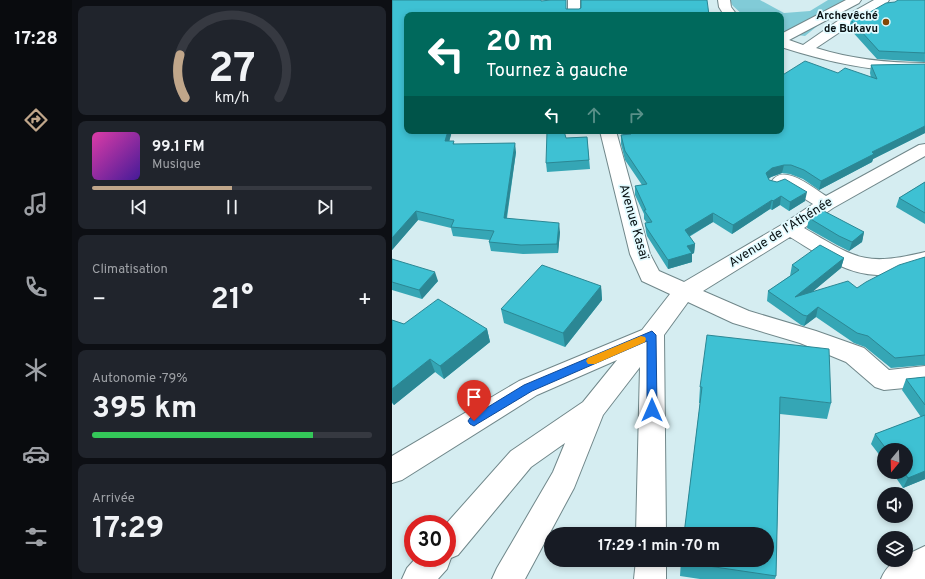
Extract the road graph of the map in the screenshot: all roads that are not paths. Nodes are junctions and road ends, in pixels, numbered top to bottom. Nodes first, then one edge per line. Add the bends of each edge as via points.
1 (574, 0) edge
2 (724, 0) edge
3 (855, 0) edge
4 (883, 0) edge
5 (574, 12) edge
6 (729, 12) edge
7 (826, 15) junction
8 (847, 21) junction
9 (784, 37) edge
10 (784, 43) edge
11 (804, 50) junction
12 (925, 67) edge
13 (609, 134) edge
14 (925, 149) edge
15 (775, 183) edge
16 (826, 204) junction
17 (790, 228) junction
18 (925, 259) edge
19 (684, 292) junction
20 (652, 335) junction
21 (925, 376) edge
22 (592, 410) junction
23 (392, 471) edge
24 (651, 527) edge
25 (456, 535) edge
26 (925, 561) edge
27 (428, 567) edge
28 (651, 567) edge
29 (418, 579) edge
30 (508, 579) edge
31 (650, 579) edge
32 (897, 579) edge

1 - 5 street
2 - 6 street
3 - 7 street
4 - 8 street
7 - 8 street
7 - 9 street
8 - 11 street
10 - 11 street
11 - 12 street via 862,64
13 - 19 street, Avenue Kasaï via 640,254 650,276
14 - 16 street, Avenue de l'Athénée
15 - 16 street via 786,179
16 - 17 street, Avenue de l'Athénée
17 - 18 street via 849,262 871,267
17 - 19 street, Avenue de l'Athénée
19 - 20 street, Avenue de l'Athénée
19 - 21 street, Avenue Kasaï via 741,317 808,337 855,355 884,380
20 - 22 street, Avenue de l'Athénée
20 - 23 street via 528,388
20 - 24 street
22 - 25 street via 521,459
22 - 30 street via 564,478
26 - 32 street
27 - 29 street
28 - 31 street

